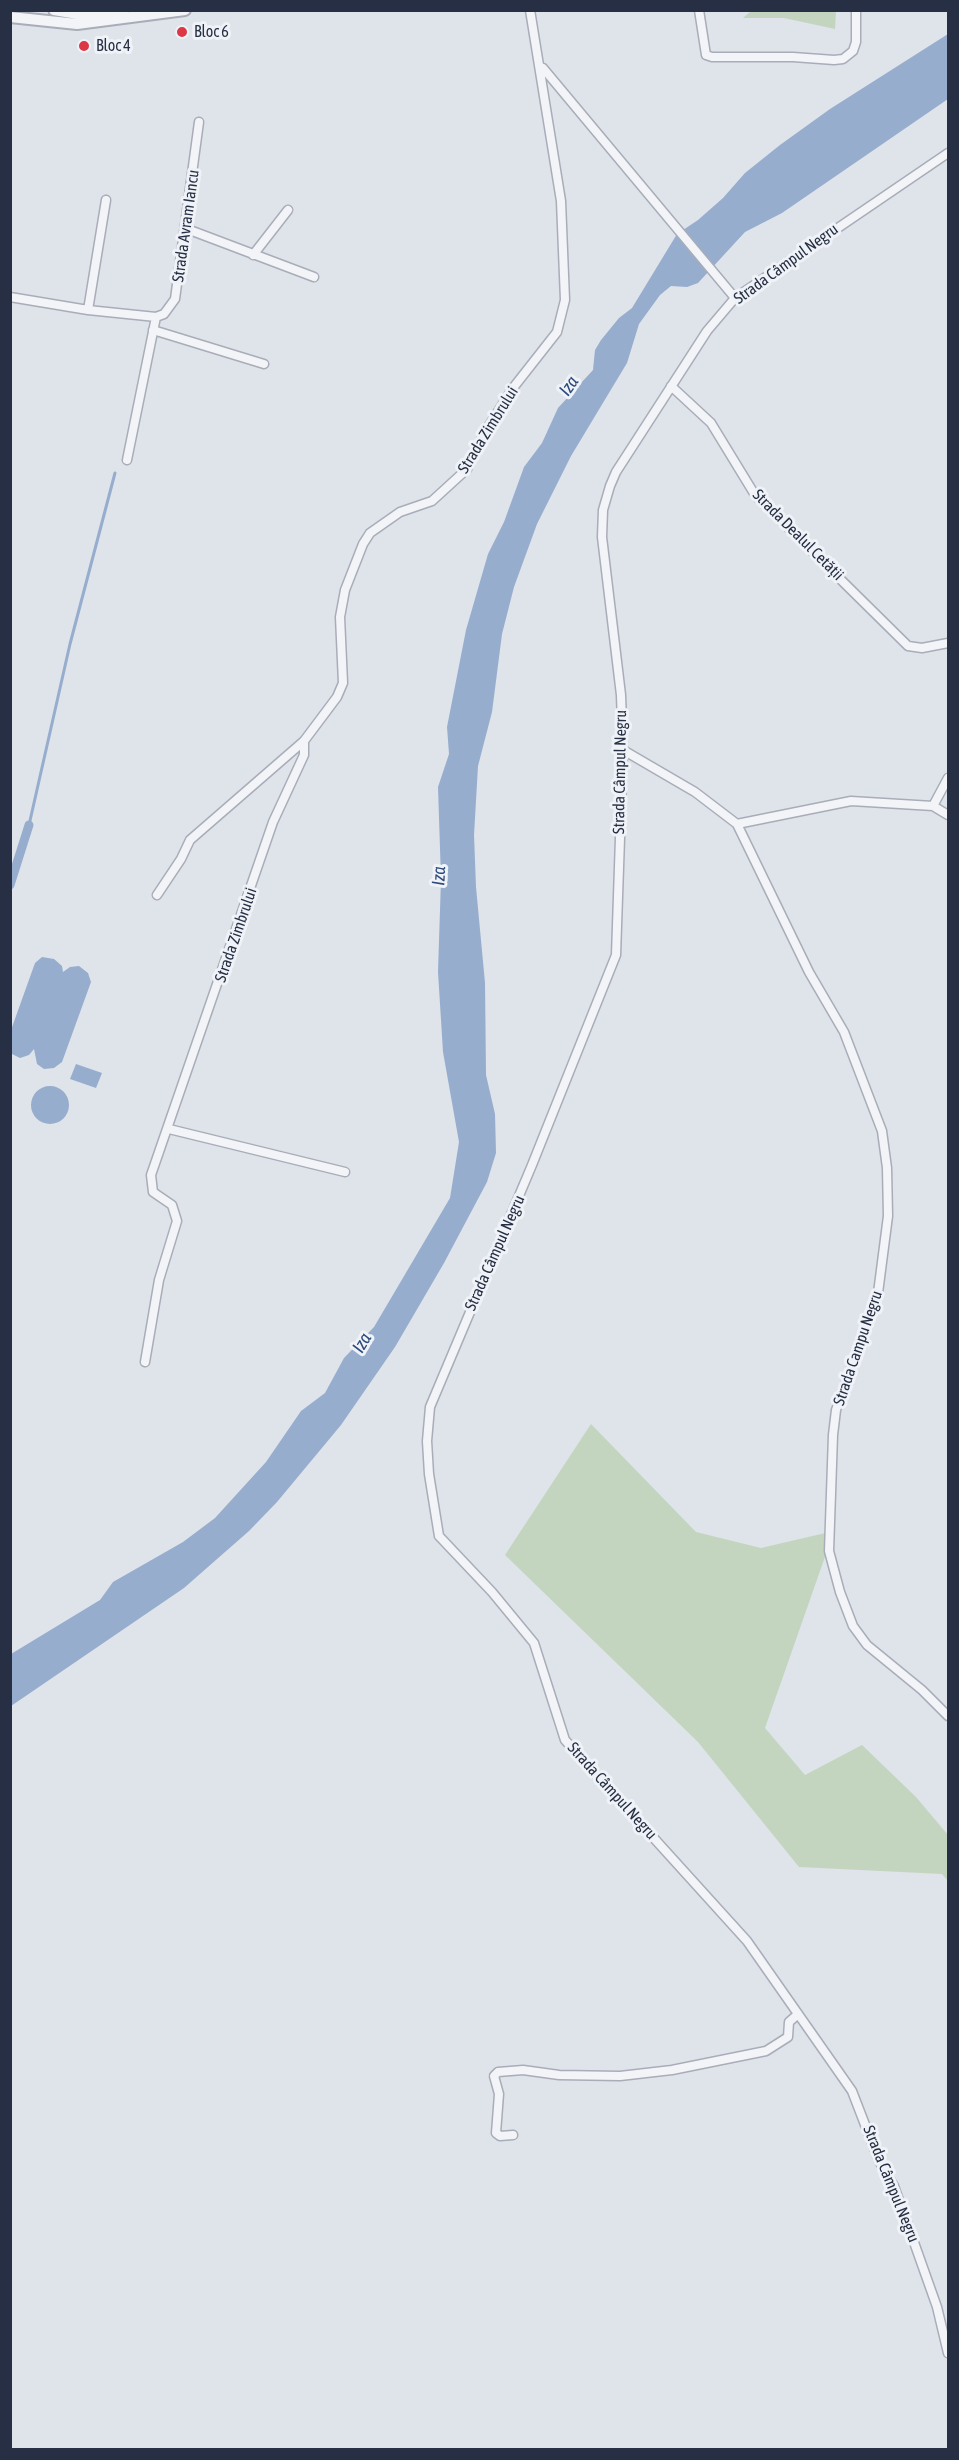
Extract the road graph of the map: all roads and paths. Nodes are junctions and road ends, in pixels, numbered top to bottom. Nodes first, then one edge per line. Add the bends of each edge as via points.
1 (54, 10) edge
2 (124, 10) edge
3 (530, 10) edge
4 (699, 10) edge
5 (856, 10) edge
6 (180, 11) edge
7 (10, 16) edge
8 (77, 19) junction
9 (541, 67) junction
10 (199, 122) dead end
11 (948, 153) edge
12 (106, 200) dead end
13 (288, 210) dead end
14 (187, 229) junction
15 (253, 255) junction
16 (315, 277) dead end
17 (10, 297) edge
18 (735, 298) junction
19 (88, 310) junction
20 (156, 317) junction
21 (153, 330) junction
22 (264, 364) dead end
23 (671, 386) junction
24 (127, 460) dead end
25 (948, 643) edge
26 (304, 741) junction
27 (623, 750) junction
28 (948, 778) edge
29 (933, 806) junction
30 (948, 815) edge
31 (737, 824) junction
32 (157, 895) dead end
33 (169, 1129) junction
34 (345, 1172) dead end
35 (145, 1362) dead end
36 (948, 1716) edge
37 (797, 2015) junction
38 (513, 2135) dead end
39 (948, 2353) edge

1 - 8 street
2 - 8 street
3 - 9 street, Strada Zimbrului
4 - 5 street via 706,55 834,60 853,51
6 - 8 street
7 - 8 street
9 - 18 street, Strada Zimbrului
9 - 26 street, Strada Zimbrului via 561,201 565,286 562,318 551,342 513,388 485,432 467,469 432,501 387,521 370,533 363,544 345,590 340,617 343,683
10 - 14 street, Strada Avram Iancu
11 - 18 street, Strada Câmpul Negru
12 - 19 street
13 - 15 street
14 - 15 street
14 - 20 street, Strada Avram Iancu via 175,299 165,314
15 - 16 street
17 - 19 street
18 - 23 street, Strada Câmpul Negru via 707,331
19 - 20 street
20 - 21 street
21 - 22 street
21 - 24 street
23 - 25 street, Strada Dealul Cetății via 711,423 756,495 908,646 922,648
23 - 27 street, Strada Câmpul Negru via 616,472 603,510 602,537 621,695
26 - 32 street, Strada Zimbrului via 190,840
26 - 33 street, Strada Zimbrului via 304,755 273,822
27 - 31 street, Strada Campu Negru via 695,792
27 - 37 street, Strada Câmpul Negru via 616,955 430,1407 429,1474 439,1536 534,1643 566,1740 747,1941
28 - 29 street
29 - 30 street
29 - 31 street via 851,801
31 - 36 street, Strada Campu Negru via 809,972 844,1032 882,1131 887,1168 888,1216 878,1293 835,1419 829,1551 853,1626 867,1645
33 - 34 street
33 - 35 street, Strada Zimbrului via 151,1184 153,1191 172,1205 177,1221 159,1280
37 - 38 street via 789,2022 788,2037 766,2051 672,2070 620,2076 498,2072 494,2076 499,2094 496,2133
37 - 39 street, Strada Câmpul Negru via 852,2091 879,2161 894,2186 937,2307

